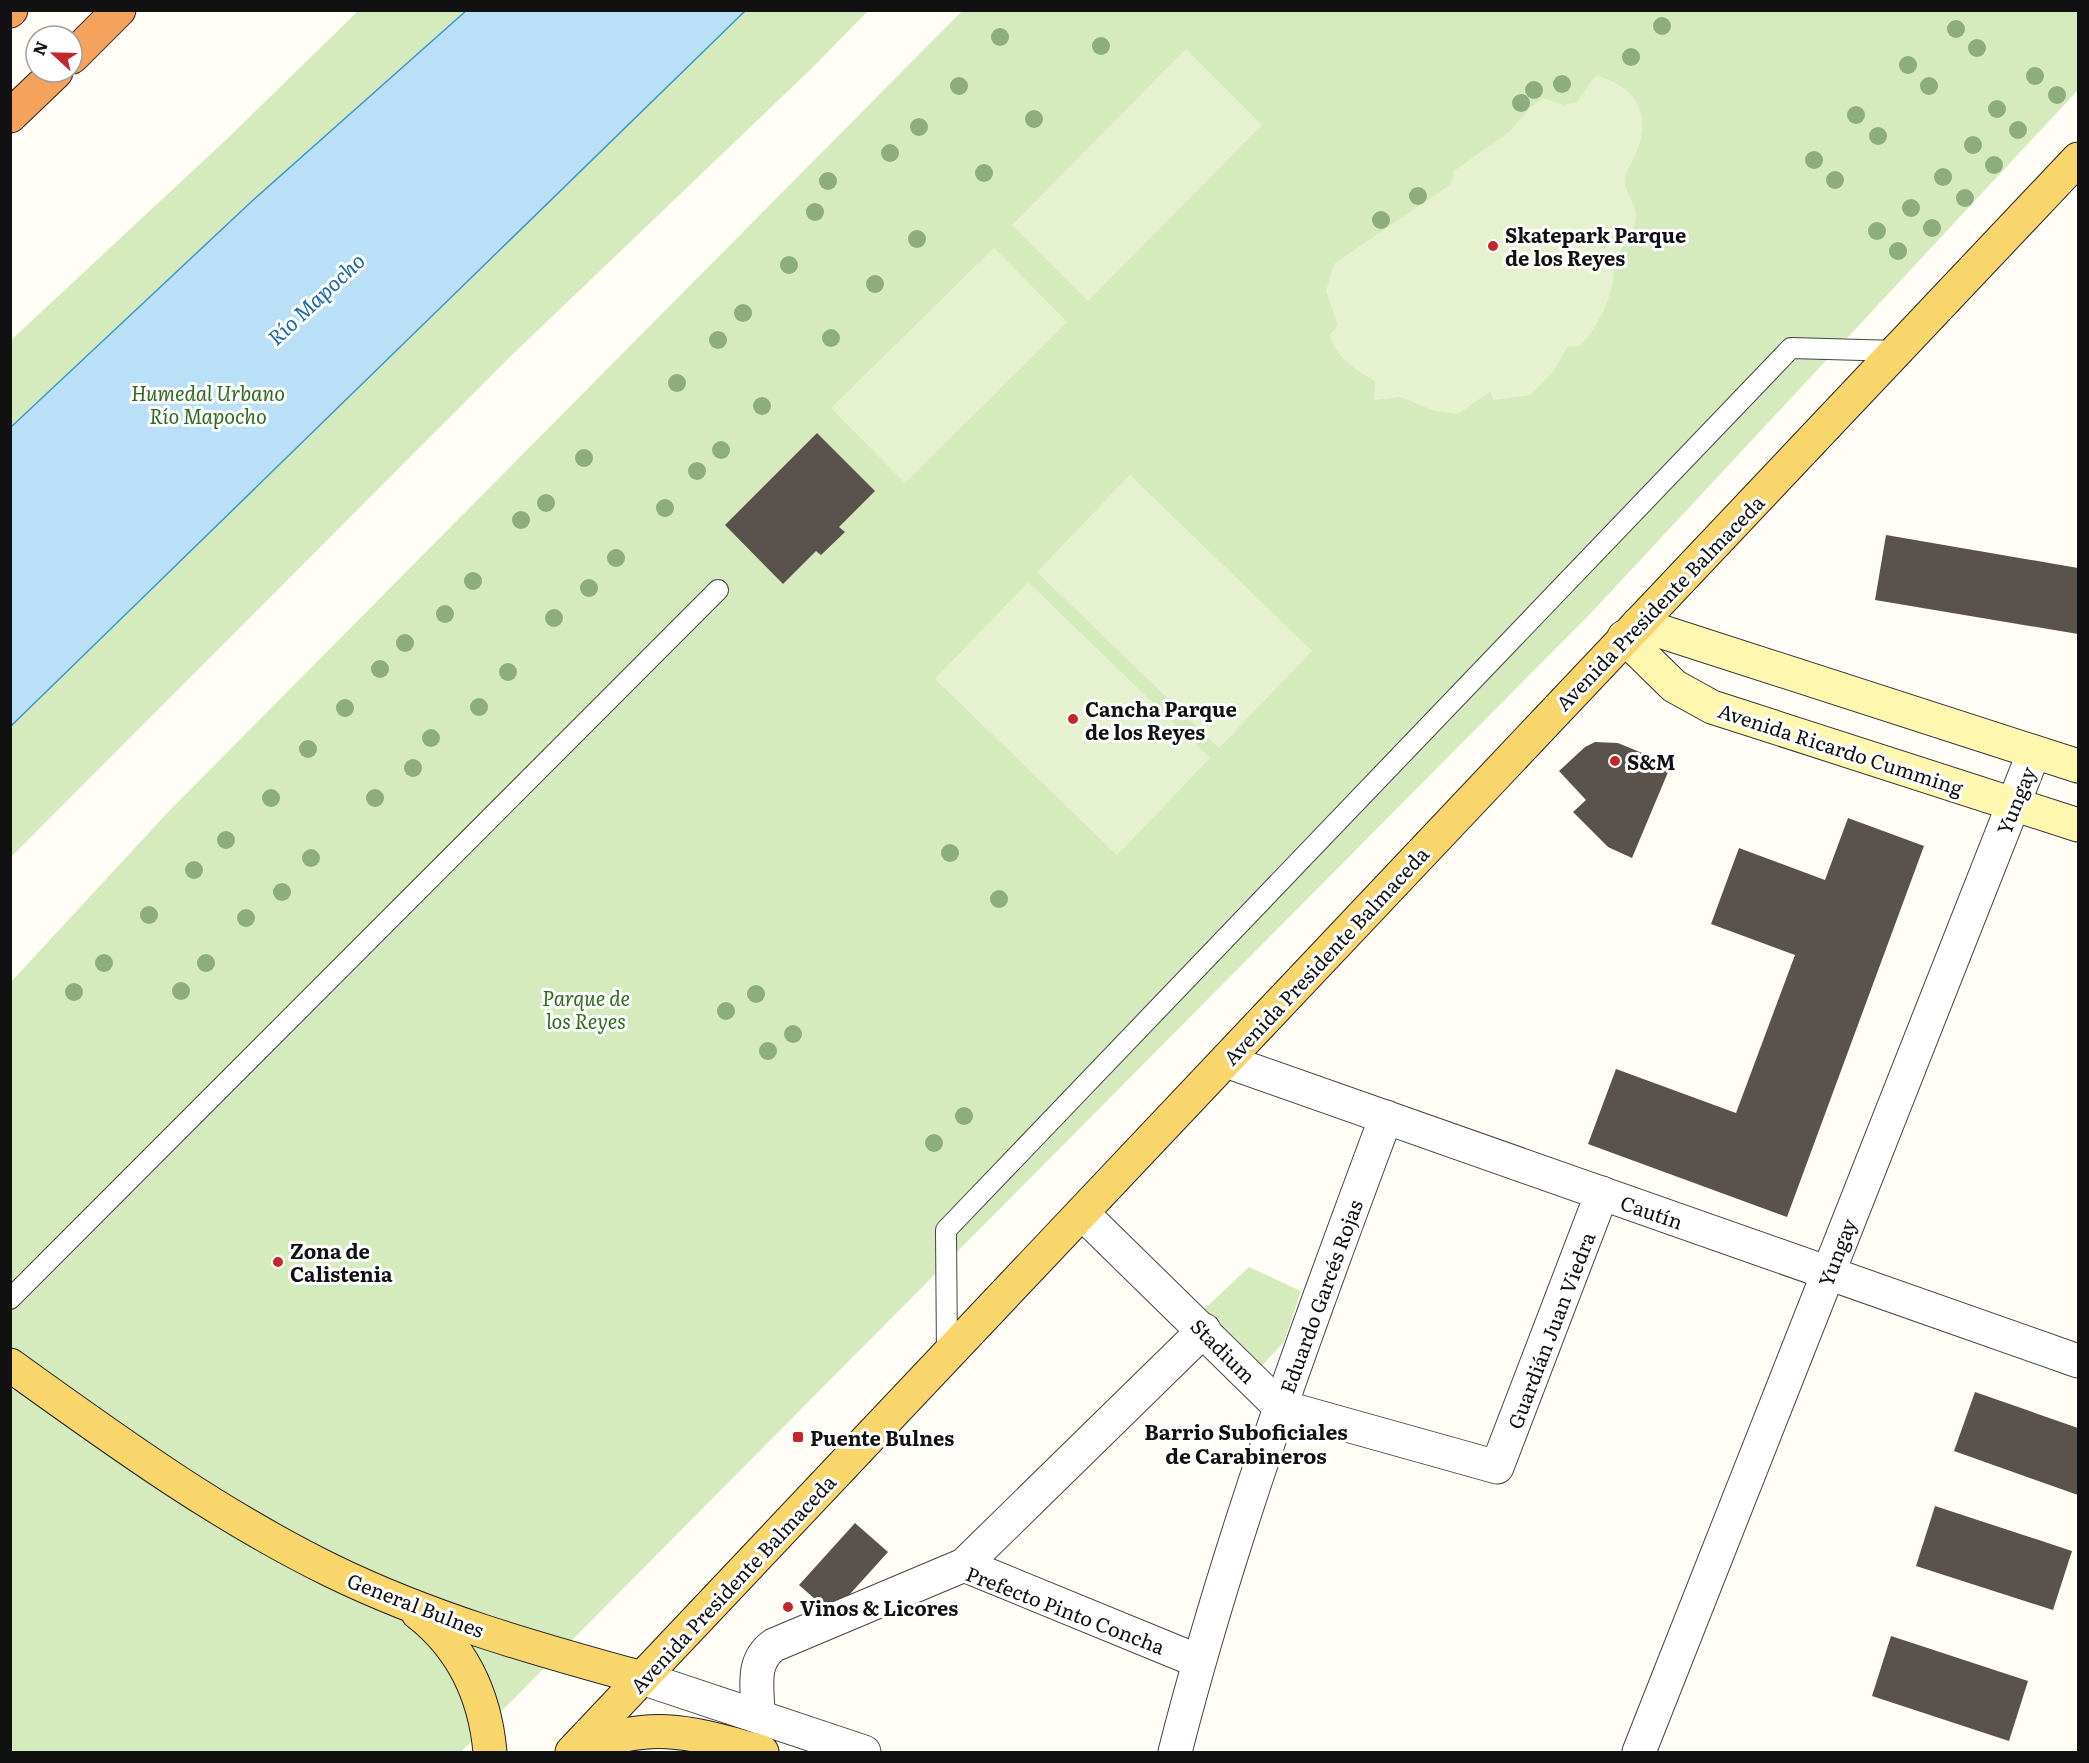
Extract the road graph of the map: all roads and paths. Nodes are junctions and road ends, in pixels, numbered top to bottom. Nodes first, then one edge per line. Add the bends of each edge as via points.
1 (119, 10) edge
2 (84, 45) edge
3 (43, 84) edge
4 (10, 116) edge
5 (2079, 159) edge
6 (1898, 351) junction
7 (718, 590) dead end
8 (1631, 631) junction
9 (2034, 752) junction
10 (2079, 766) edge
11 (2013, 804) junction
12 (2079, 825) edge
13 (1226, 1061) junction
14 (1386, 1117) junction
15 (1602, 1193) junction
16 (1082, 1213) junction
17 (1828, 1273) junction
18 (10, 1299) edge
19 (1204, 1330) junction
20 (947, 1356) junction
21 (2079, 1361) edge
22 (10, 1365) edge
23 (1279, 1406) junction
24 (1497, 1467) joint
25 (964, 1565) junction
26 (408, 1605) junction
27 (1198, 1661) junction
28 (642, 1678) junction
29 (758, 1716) junction
30 (490, 1752) edge
31 (573, 1752) edge
32 (762, 1752) edge
33 (864, 1752) edge
34 (1175, 1752) edge
35 (1639, 1752) edge

1 - 2 highway
3 - 4 highway
5 - 6 main road, Avenida Presidente Balmaceda
6 - 8 main road, Avenida Presidente Balmaceda
6 - 20 lane via 1791,348 946,1230
7 - 18 lane
8 - 9 main road
8 - 11 main road, Avenida Ricardo Cumming via 1674,686 1712,707
8 - 13 main road, Avenida Presidente Balmaceda
9 - 10 main road
9 - 11 street, Yungay
11 - 12 main road, Avenida Ricardo Cumming
11 - 17 street, Yungay
13 - 14 street, Cautín
13 - 16 main road, Avenida Presidente Balmaceda
14 - 15 street, Cautín
14 - 23 street, Eduardo Garcés Rojas
15 - 17 street, Cautín
15 - 24 street, Guardián Juan Viedra
16 - 19 street, Stadium
16 - 20 main road, Avenida Presidente Balmaceda
17 - 21 street, Cautín
17 - 35 street, Yungay
19 - 23 street, Stadium
19 - 25 street
20 - 28 main road, Avenida Presidente Balmaceda
22 - 26 main road, General Bulnes via 215,1506 321,1566
23 - 24 street, Stadium
23 - 27 street, Eduardo Garcés Rojas
25 - 27 street, Prefecto Pinto Concha
25 - 29 street, Prefecto Pinto Concha via 763,1653 758,1664
26 - 28 main road, General Bulnes via 523,1645
26 - 30 main road via 450,1643 466,1667 483,1709
27 - 34 street, Eduardo Garcés Rojas
28 - 29 street, General Bulnes
28 - 31 main road, Avenida Presidente Balmaceda
29 - 33 street, General Bulnes
31 - 32 main road via 604,1738 636,1731 669,1730

